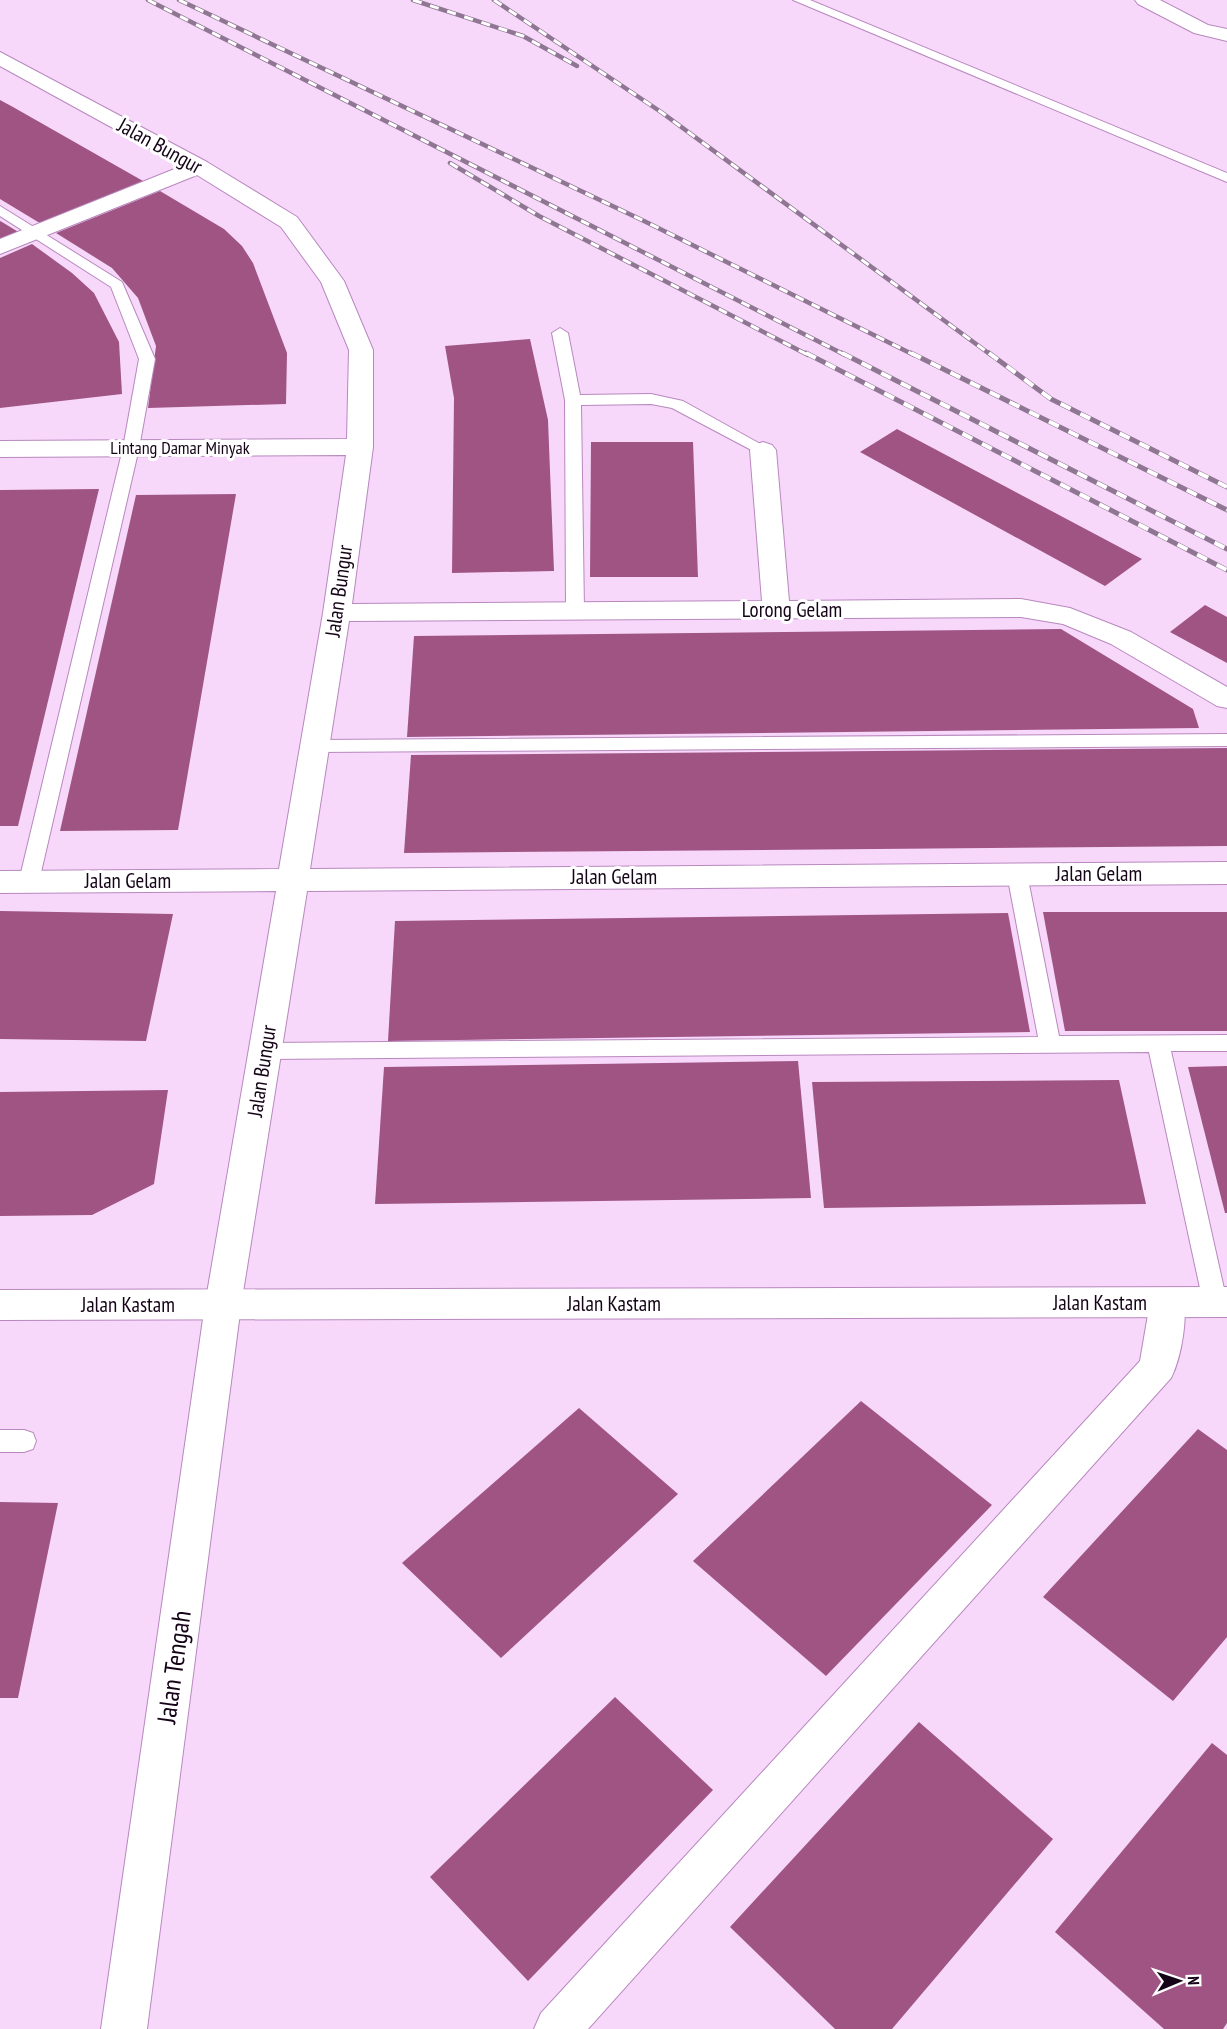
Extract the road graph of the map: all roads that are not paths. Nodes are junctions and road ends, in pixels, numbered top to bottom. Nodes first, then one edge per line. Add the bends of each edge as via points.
1 (799, 0) edge
2 (1145, 0) edge
3 (1227, 35) edge
4 (0, 58) edge
5 (199, 166) junction
6 (1227, 178) edge
7 (0, 210) edge
8 (37, 232) junction
9 (0, 247) edge
10 (560, 333) dead end
11 (573, 400) junction
12 (360, 447) junction
13 (131, 448) junction
14 (0, 449) edge
15 (763, 450) joint
16 (776, 610) junction
17 (575, 611) junction
18 (337, 613) junction
19 (1227, 699) edge
20 (1227, 740) edge
21 (315, 746) junction
22 (1227, 873) edge
23 (1017, 874) junction
24 (293, 880) junction
25 (14, 881) edge
26 (1227, 1042) edge
27 (1158, 1043) junction
28 (1050, 1044) junction
29 (265, 1051) junction
30 (1221, 1302) edge
31 (1168, 1303) junction
32 (0, 1305) edge
33 (223, 1305) junction
34 (124, 2029) edge
35 (556, 2029) edge

1 - 6 lane
2 - 3 street via 1201,29
4 - 5 street, Jalan Bungur
5 - 8 street
5 - 12 street, Jalan Bungur via 289,222 332,280 361,350
7 - 8 lane
8 - 9 street
8 - 13 lane via 117,285 147,359
10 - 11 lane
11 - 15 lane via 651,399 677,404
11 - 17 lane
12 - 13 street, Lintang Damar Minyak
12 - 18 street, Jalan Bungur
13 - 14 street, Lintang Damar Minyak
13 - 25 lane
15 - 16 street
16 - 17 street, Lorong Gelam
16 - 19 street, Lorong Gelam via 1022,608 1061,616 1121,638
17 - 18 street, Lorong Gelam
18 - 21 street, Jalan Bungur
20 - 21 lane
21 - 24 street, Jalan Bungur
22 - 23 street, Jalan Gelam
23 - 24 street, Jalan Gelam
23 - 28 lane
24 - 25 street, Jalan Gelam
24 - 29 street, Jalan Bungur
26 - 27 lane
27 - 28 lane
27 - 30 lane
28 - 29 lane
29 - 33 street, Jalan Bungur
30 - 31 street, Jalan Kastam
31 - 33 street, Jalan Kastam
31 - 35 street via 1158,1367
32 - 33 street, Jalan Kastam
33 - 34 street, Jalan Tengah

